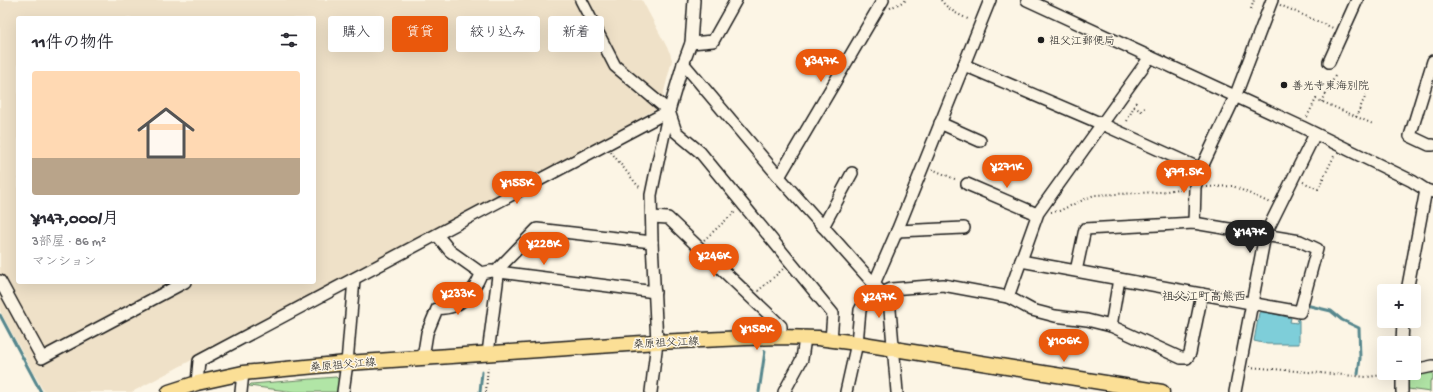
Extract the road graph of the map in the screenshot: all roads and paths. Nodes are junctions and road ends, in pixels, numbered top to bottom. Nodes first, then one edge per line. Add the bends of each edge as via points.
1 (581, 0) edge
2 (736, 0) edge
3 (941, 0) edge
4 (990, 0) edge
5 (1027, 0) edge
6 (1254, 0) edge
7 (1272, 0) edge
8 (1357, 0) edge
9 (692, 1) edge
10 (878, 2) edge
11 (1252, 10) dead end
12 (980, 25) junction
13 (1342, 32) junction
14 (690, 43) junction
15 (1150, 57) junction
16 (1433, 61) edge
17 (1329, 62) dead end
18 (683, 63) junction
19 (964, 65) junction
20 (1335, 76) dead end
21 (1366, 95) dead end
22 (1235, 97) junction
23 (1136, 102) dead end
24 (1322, 102) junction
25 (1134, 107) junction
26 (1145, 107) dead end
27 (669, 111) junction
28 (1356, 117) junction
29 (1127, 121) dead end
30 (940, 123) junction
31 (1102, 124) junction
32 (1373, 124) dead end
33 (1302, 127) junction
34 (1315, 134) junction
35 (980, 141) dead end
36 (605, 145) junction
37 (1339, 145) junction
38 (1433, 145) edge
39 (923, 166) junction
40 (1201, 169) junction
41 (852, 174) dead end
42 (779, 177) junction
43 (1293, 178) junction
44 (967, 184) joint
45 (1429, 191) edge
46 (651, 195) junction
47 (1094, 195) dead end
48 (743, 204) junction
49 (1038, 214) junction
50 (652, 217) junction
51 (1194, 223) junction
52 (823, 226) junction
53 (964, 228) dead end
54 (897, 231) junction
55 (437, 235) junction
56 (1265, 235) junction
57 (652, 242) junction
58 (697, 246) junction
59 (1020, 261) junction
60 (791, 262) junction
61 (1076, 271) junction
62 (498, 272) junction
63 (481, 274) junction
64 (354, 279) junction
65 (1119, 279) junction
66 (0, 280) edge
67 (181, 284) edge
68 (874, 284) junction
69 (1409, 284) edge
70 (655, 292) junction
71 (882, 293) junction
72 (1202, 294) junction
73 (1008, 297) junction
74 (751, 298) junction
75 (1252, 304) junction
76 (1111, 326) junction
77 (781, 337) junction
78 (805, 338) junction
79 (831, 340) junction
80 (656, 342) junction
81 (857, 343) junction
82 (893, 349) junction
83 (488, 353) junction
84 (423, 358) junction
85 (347, 363) junction
86 (1240, 366) junction
87 (1433, 366) edge
88 (1421, 369) edge
89 (243, 373) junction
90 (1377, 376) edge
91 (1402, 380) edge
92 (197, 383) junction
93 (169, 392) edge
94 (241, 392) edge
95 (343, 392) edge
96 (486, 392) edge
97 (651, 392) edge
98 (784, 392) edge
99 (846, 392) edge
100 (898, 392) edge
101 (1162, 392) edge
102 (1235, 392) edge
103 (1402, 392) edge

1 - 27 street via 615,66
2 - 14 street via 713,41
3 - 12 path via 945,6
4 - 12 street
5 - 15 street
6 - 11 path
7 - 13 path
7 - 22 street
8 - 13 street
9 - 14 street
10 - 42 street
12 - 19 street
13 - 17 street
14 - 18 street
15 - 22 street
15 - 31 street
16 - 38 street via 1410,136
18 - 27 street
18 - 42 street
19 - 30 street
19 - 31 street
20 - 24 path
21 - 28 path
22 - 33 street
22 - 40 street
23 - 25 path
24 - 28 path
24 - 33 path via 1316,99
25 - 26 path via 1141,111
25 - 29 path
27 - 36 street
27 - 46 street
27 - 48 street via 676,132 700,152
28 - 32 path
30 - 35 street
30 - 39 street
31 - 40 street
31 - 49 street
33 - 34 street
34 - 37 street
34 - 43 street
36 - 46 path via 638,186
36 - 55 street
37 - 43 path via 1318,189
37 - 45 street
39 - 44 path
39 - 54 street
40 - 51 street via 1195,187
41 - 52 street
42 - 52 street
43 - 56 street
44 - 49 street
45 - 69 street
46 - 50 street
47 - 49 path via 1059,211
48 - 58 path
48 - 60 street
49 - 59 street
50 - 57 street
50 - 58 street via 668,218
51 - 56 street
51 - 61 street via 1085,229
52 - 68 street
53 - 54 street
54 - 68 street
55 - 63 street via 450,252
55 - 64 street
56 - 75 street
56 - 75 street via 1300,241 1317,249 1300,312
57 - 62 street via 537,229
57 - 70 street
58 - 74 street
59 - 61 street
59 - 73 street
60 - 74 path
60 - 79 street via 833,314
61 - 65 street
62 - 63 street
62 - 70 street
62 - 83 street
63 - 84 street via 466,298 456,305 437,309 427,333
64 - 85 street
64 - 92 street via 199,361
65 - 72 street
65 - 76 street
66 - 67 street via 42,358
68 - 71 street
68 - 81 street via 860,310
70 - 80 street
71 - 73 street via 891,289 943,285
71 - 82 street via 890,310
72 - 75 street
72 - 76 street via 1187,358 1181,358
73 - 76 street via 1032,310
74 - 77 street via 781,326
75 - 86 street
77 - 78 main road, 桑原祖父江線
77 - 80 main road, 桑原祖父江線
78 - 79 main road, 桑原祖父江線
78 - 98 street via 802,359
79 - 81 main road, 桑原祖父江線
80 - 83 main road, 桑原祖父江線
80 - 97 street
81 - 82 main road, 桑原祖父江線
81 - 99 street
82 - 100 street
82 - 101 main road, 桑原祖父江線
83 - 84 main road, 桑原祖父江線
83 - 96 path
84 - 85 main road, 桑原祖父江線
85 - 89 main road, 桑原祖父江線
85 - 95 street
86 - 90 path via 1367,377
86 - 102 street
87 - 88 street
89 - 92 main road, 桑原祖父江線
89 - 94 street
91 - 103 street
92 - 93 main road, 桑原祖父江線

